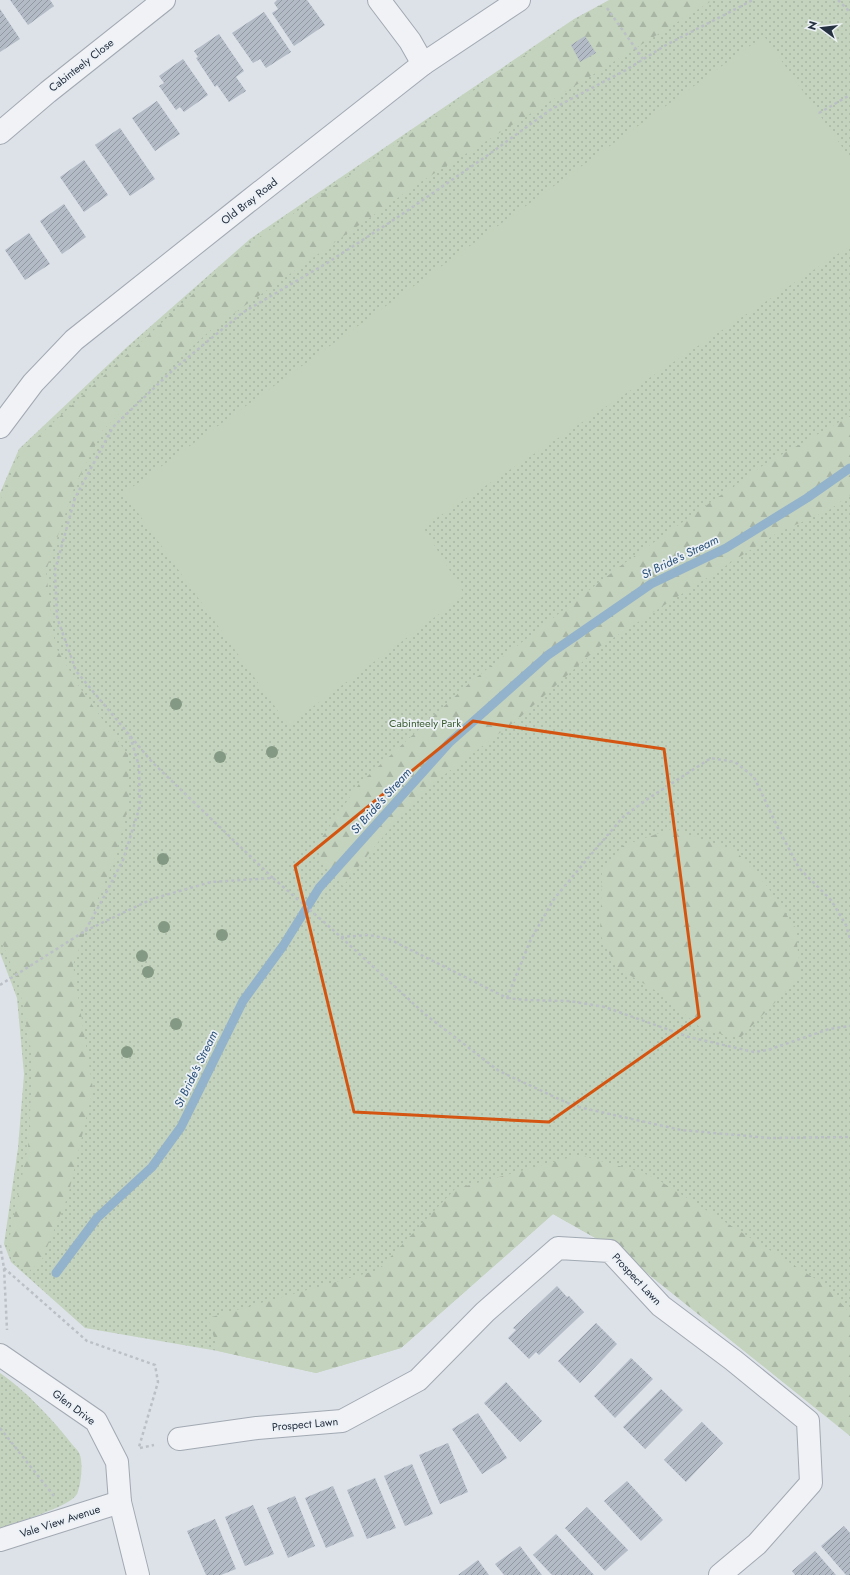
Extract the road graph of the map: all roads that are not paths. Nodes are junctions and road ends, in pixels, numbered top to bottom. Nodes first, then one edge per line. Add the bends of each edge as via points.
1 (164, 0) edge
2 (379, 0) edge
3 (519, 0) edge
4 (423, 64) junction
5 (0, 133) edge
6 (0, 427) edge
7 (4, 1357) edge
8 (179, 1439) dead end
9 (120, 1502) junction
10 (0, 1540) edge
11 (138, 1575) edge
12 (720, 1575) edge

1 - 5 street, Cabinteely Close
2 - 4 street via 410,41
3 - 4 street, Old Bray Road
4 - 6 street, Old Bray Road via 74,340 33,383
7 - 9 street, Glen Drive via 96,1420 117,1462
8 - 12 street, Prospect Lawn via 342,1420 418,1380 485,1312 558,1248 610,1251 661,1306 808,1421 811,1483 757,1544
9 - 10 street, Vale View Avenue
9 - 11 street, Glen Drive

